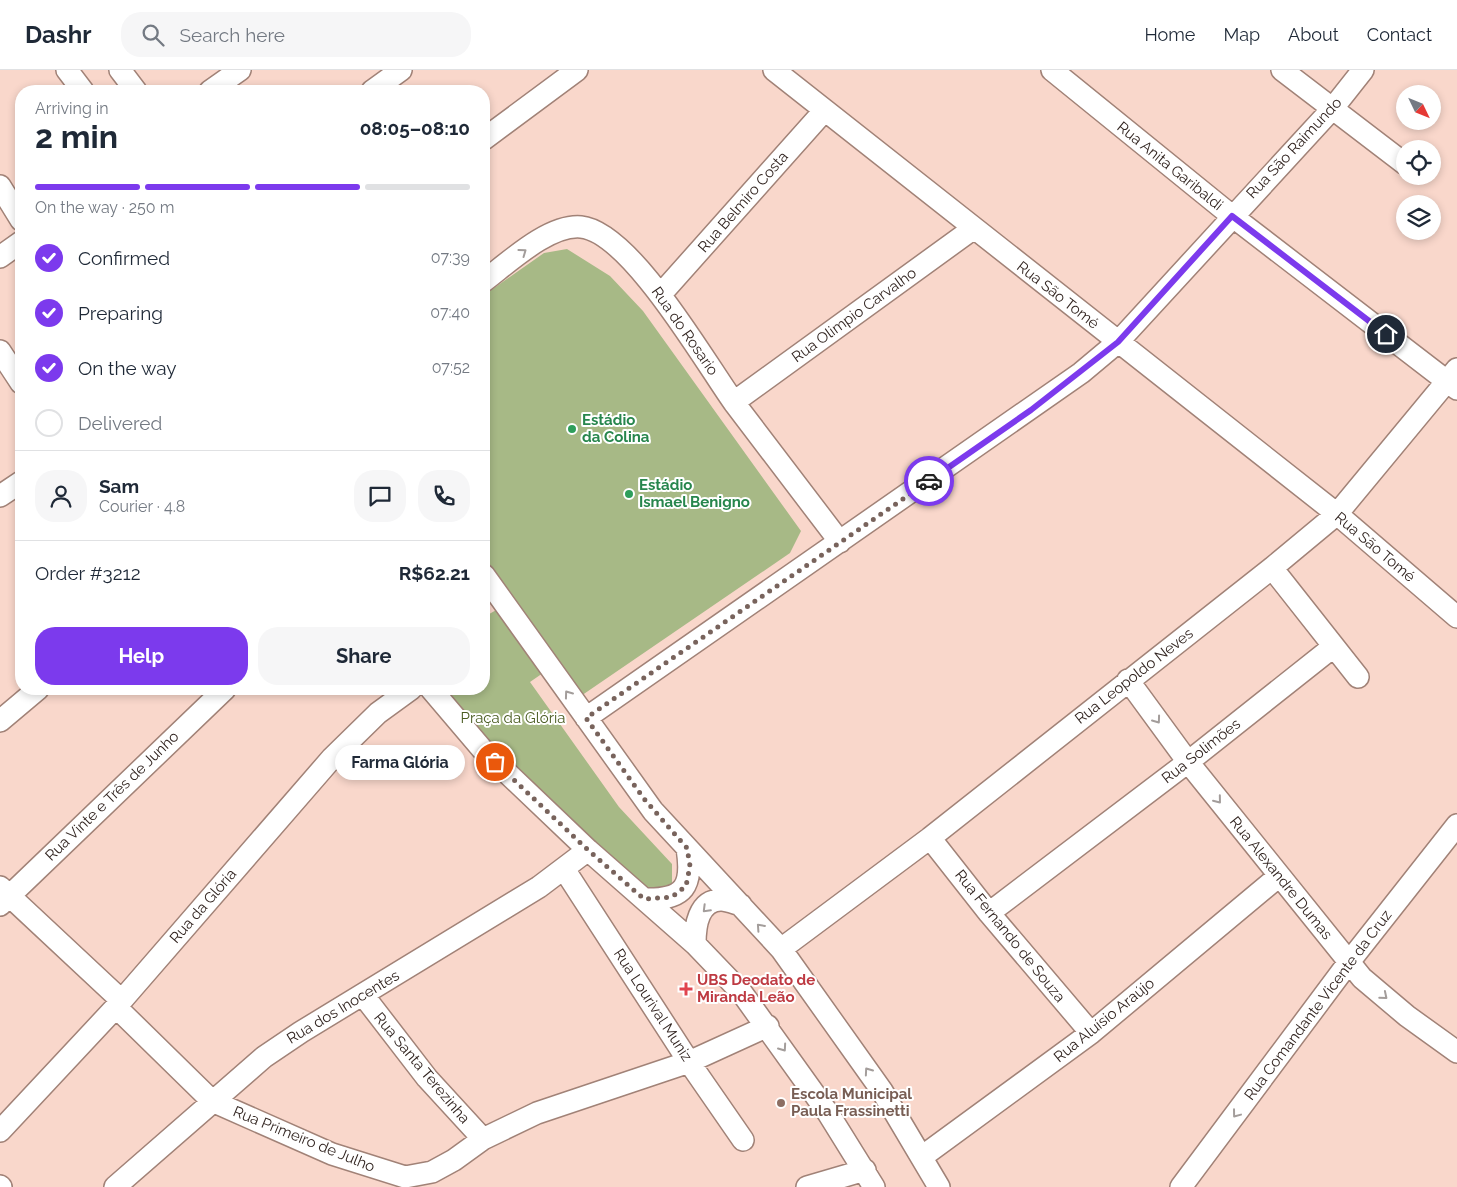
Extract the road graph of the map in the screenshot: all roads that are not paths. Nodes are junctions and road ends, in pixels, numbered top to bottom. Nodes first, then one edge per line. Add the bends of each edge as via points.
1 (67, 70) edge
2 (120, 70) edge
3 (240, 70) edge
4 (401, 70) edge
5 (577, 70) edge
6 (774, 70) edge
7 (1052, 70) edge
8 (1282, 70) edge
9 (1363, 70) edge
10 (78, 85) edge
11 (131, 85) edge
12 (219, 85) edge
13 (380, 85) edge
14 (1333, 108) junction
15 (824, 111) junction
16 (490, 135) edge
17 (1396, 157) edge
18 (0, 186) edge
19 (15, 210) edge
20 (1232, 216) junction
21 (974, 228) junction
22 (15, 246) edge
23 (0, 257) edge
24 (490, 277) edge
25 (661, 294) junction
26 (1118, 342) junction
27 (0, 351) edge
28 (15, 374) edge
29 (1454, 380) edge
30 (734, 402) junction
31 (15, 486) edge
32 (0, 496) edge
33 (1337, 514) junction
34 (840, 542) junction
35 (1272, 568) junction
36 (490, 583) edge
37 (1457, 616) edge
38 (1333, 647) junction
39 (1358, 677) dead end
40 (1128, 680) junction
41 (31, 695) edge
42 (218, 695) edge
43 (403, 695) edge
44 (436, 695) edge
45 (586, 718) junction
46 (0, 721) edge
47 (1188, 762) junction
48 (1457, 824) edge
49 (930, 838) junction
50 (687, 848) junction
51 (588, 850) junction
52 (564, 869) junction
53 (1279, 876) junction
54 (3, 896) edge
55 (644, 899) junction
56 (741, 905) junction
57 (989, 913) junction
58 (695, 944) junction
59 (780, 949) junction
60 (1349, 962) junction
61 (363, 995) junction
62 (119, 1004) junction
63 (768, 1026) junction
64 (1091, 1033) junction
65 (1457, 1052) edge
66 (689, 1062) junction
67 (212, 1101) junction
68 (0, 1131) edge
69 (483, 1139) junction
70 (743, 1140) dead end
71 (923, 1156) junction
72 (869, 1179) edge
73 (115, 1187) edge
74 (807, 1187) edge
75 (939, 1187) edge
76 (1181, 1187) edge

1 - 10 street
2 - 11 street
3 - 12 street
4 - 13 street
5 - 16 street
6 - 15 street, Rua São Tomé
7 - 20 street, Rua Anita Garibaldi
8 - 14 street
9 - 14 street, Rua São Raimundo
14 - 17 street
14 - 20 street, Rua São Raimundo
15 - 21 street, Rua São Tomé
15 - 25 street, Rua Belmiro Costa
18 - 19 street
20 - 26 street, Rua São Raimundo
20 - 29 street, Rua Anita Garibaldi
21 - 26 street, Rua São Tomé
21 - 30 street, Rua Olimpio Carvalho
22 - 23 street
24 -> 25 street, Rua do Rosario via 548,235 582,227 602,235 619,249
25 - 30 street, Rua do Rosario
26 - 33 street, Rua São Tomé
26 - 34 street, Rua São Raimundo via 1031,410
27 - 28 street
29 - 33 street, Rua Leopoldo Neves
30 - 34 street, Rua do Rosario
31 - 32 street
33 - 35 street, Rua Leopoldo Neves
33 - 37 street, Rua São Tomé
34 - 45 street, Rua São Raimundo
35 - 38 street
35 - 40 street, Rua Leopoldo Neves
45 -> 36 street
38 - 39 street
38 - 47 street, Rua Solimões
40 -> 47 street, Rua Alexandre Dumas
40 - 49 street, Rua Leopoldo Neves
41 - 46 street
42 - 54 street, Rua Vinte e Três de Junho
43 - 62 street, Rua da Glória via 378,713 332,758
44 - 51 street via 482,749
45 - 50 street via 648,805
47 -> 53 street, Rua Alexandre Dumas
47 - 57 street, Rua Solimões
48 - 60 street, Rua Comandante Vicente da Cruz
49 - 57 street, Rua Fernando de Souza
49 - 59 street, Rua Leopoldo Neves
50 - 55 street via 690,866 686,886 672,897
50 - 56 street
51 - 52 street, Rua dos Inocentes
51 - 55 street
52 - 61 street, Rua dos Inocentes
52 - 66 street, Rua Lourival Muniz
53 - 60 street, Rua Alexandre Dumas
53 - 64 street, Rua Aluísio Araújo
54 - 62 street, Rua Primeiro de Julho
55 - 58 street
56 -> 58 street via 720,900 704,908 696,925
59 -> 56 street
57 - 64 street, Rua Fernando de Souza
58 - 63 street
71 -> 59 street via 882,1091
60 -> 65 street, Rua Alexandre Dumas via 1380,994
60 -> 76 street, Rua Comandante Vicente da Cruz
61 - 67 street, Rua dos Inocentes via 264,1057
61 - 69 street, Rua Santa Terezinha via 421,1071
62 - 67 street, Rua Primeiro de Julho
62 - 68 street, Rua da Glória
63 - 66 street, Rua Primeiro de Julho
63 -> 72 street
64 - 71 street, Rua Aluísio Araújo
66 - 69 street, Rua Primeiro de Julho via 537,1113
66 - 70 street, Rua Lourival Muniz
67 - 69 street, Rua Primeiro de Julho via 324,1151 405,1177 432,1172
67 - 73 street, Rua dos Inocentes
71 - 75 street
72 - 74 street

